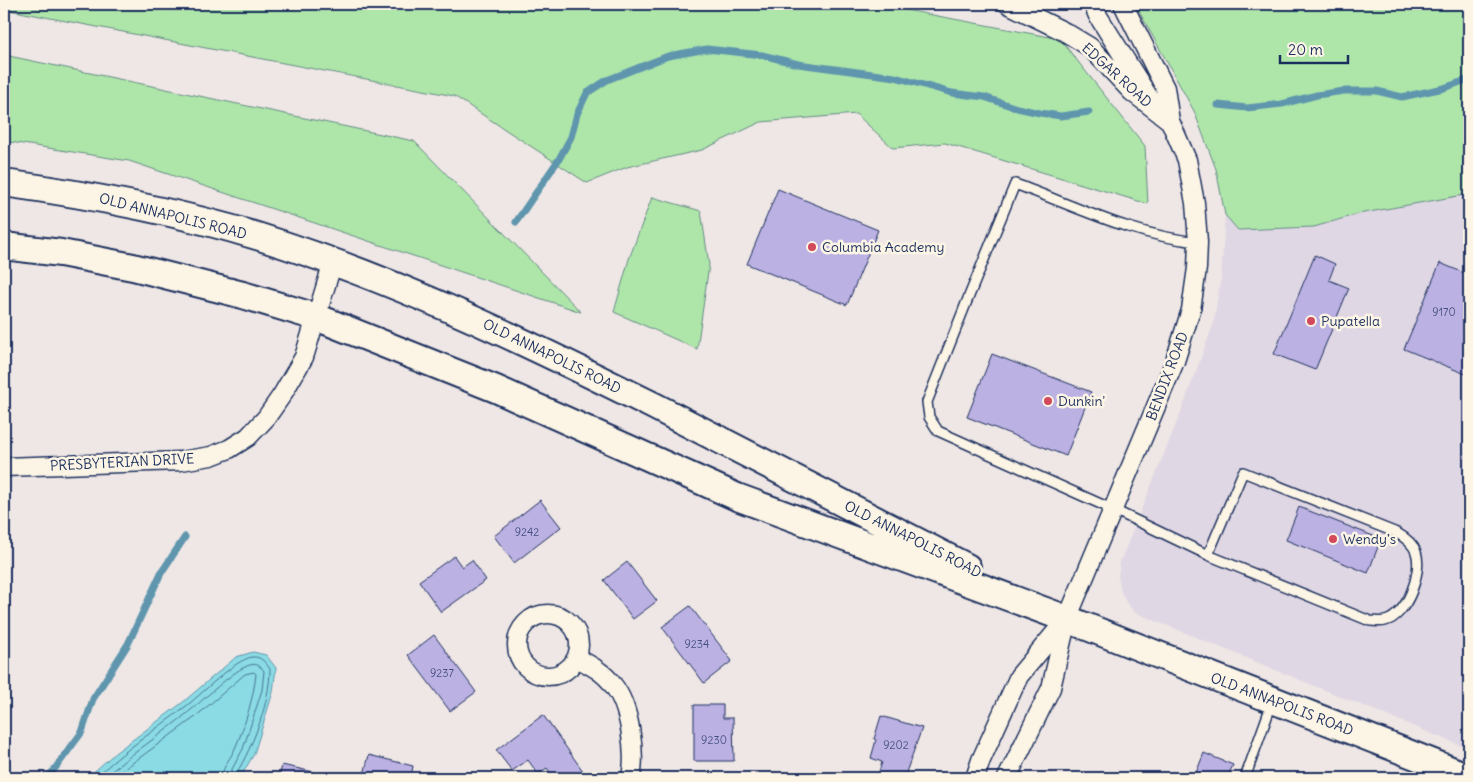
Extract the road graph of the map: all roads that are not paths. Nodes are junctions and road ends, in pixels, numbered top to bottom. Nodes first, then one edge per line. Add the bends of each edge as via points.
1 (1008, 4) edge
2 (1093, 4) edge
3 (1123, 4) edge
4 (1170, 121) junction
5 (4, 183) edge
6 (1198, 242) junction
7 (4, 246) edge
8 (333, 262) junction
9 (316, 317) junction
10 (4, 467) edge
11 (1114, 510) junction
12 (1208, 555) junction
13 (1067, 619) junction
14 (576, 658) dead end
15 (1273, 700) junction
16 (1469, 777) edge
17 (631, 778) edge
18 (975, 778) edge
19 (1007, 778) edge
20 (1245, 778) edge

1 - 4 street, EDGAR ROAD via 1090,47 1132,92
2 - 4 street, BENDIX ROAD via 1149,97
3 - 4 street, BENDIX ROAD via 1165,88
4 - 6 street, BENDIX ROAD via 1187,160
5 - 8 main road, OLD ANNAPOLIS ROAD via 154,209 259,237
6 - 11 street, BENDIX ROAD via 1191,310 1175,361
6 - 11 lane via 1146,234 1015,184 927,402 929,417 938,432
7 - 9 main road, OLD ANNAPOLIS ROAD via 133,267
8 - 9 street, PRESBYTERIAN DRIVE
8 - 13 main road, OLD ANNAPOLIS ROAD via 411,291 515,337
9 - 10 street, PRESBYTERIAN DRIVE via 304,357 282,395 248,437 229,449 181,461
9 - 13 main road, OLD ANNAPOLIS ROAD via 496,389 737,497
11 - 12 lane
11 - 13 street, BENDIX ROAD
12 - 12 lane via 1243,472 1398,532 1416,551 1418,567 1405,604 1396,616 1384,622 1370,621
13 - 15 main road, OLD ANNAPOLIS ROAD
13 - 18 street via 1019,676
13 - 19 street via 1051,688
14 - 17 street via 595,667 614,686 626,710 631,737
15 - 16 main road, OLD ANNAPOLIS ROAD
15 - 20 lane

